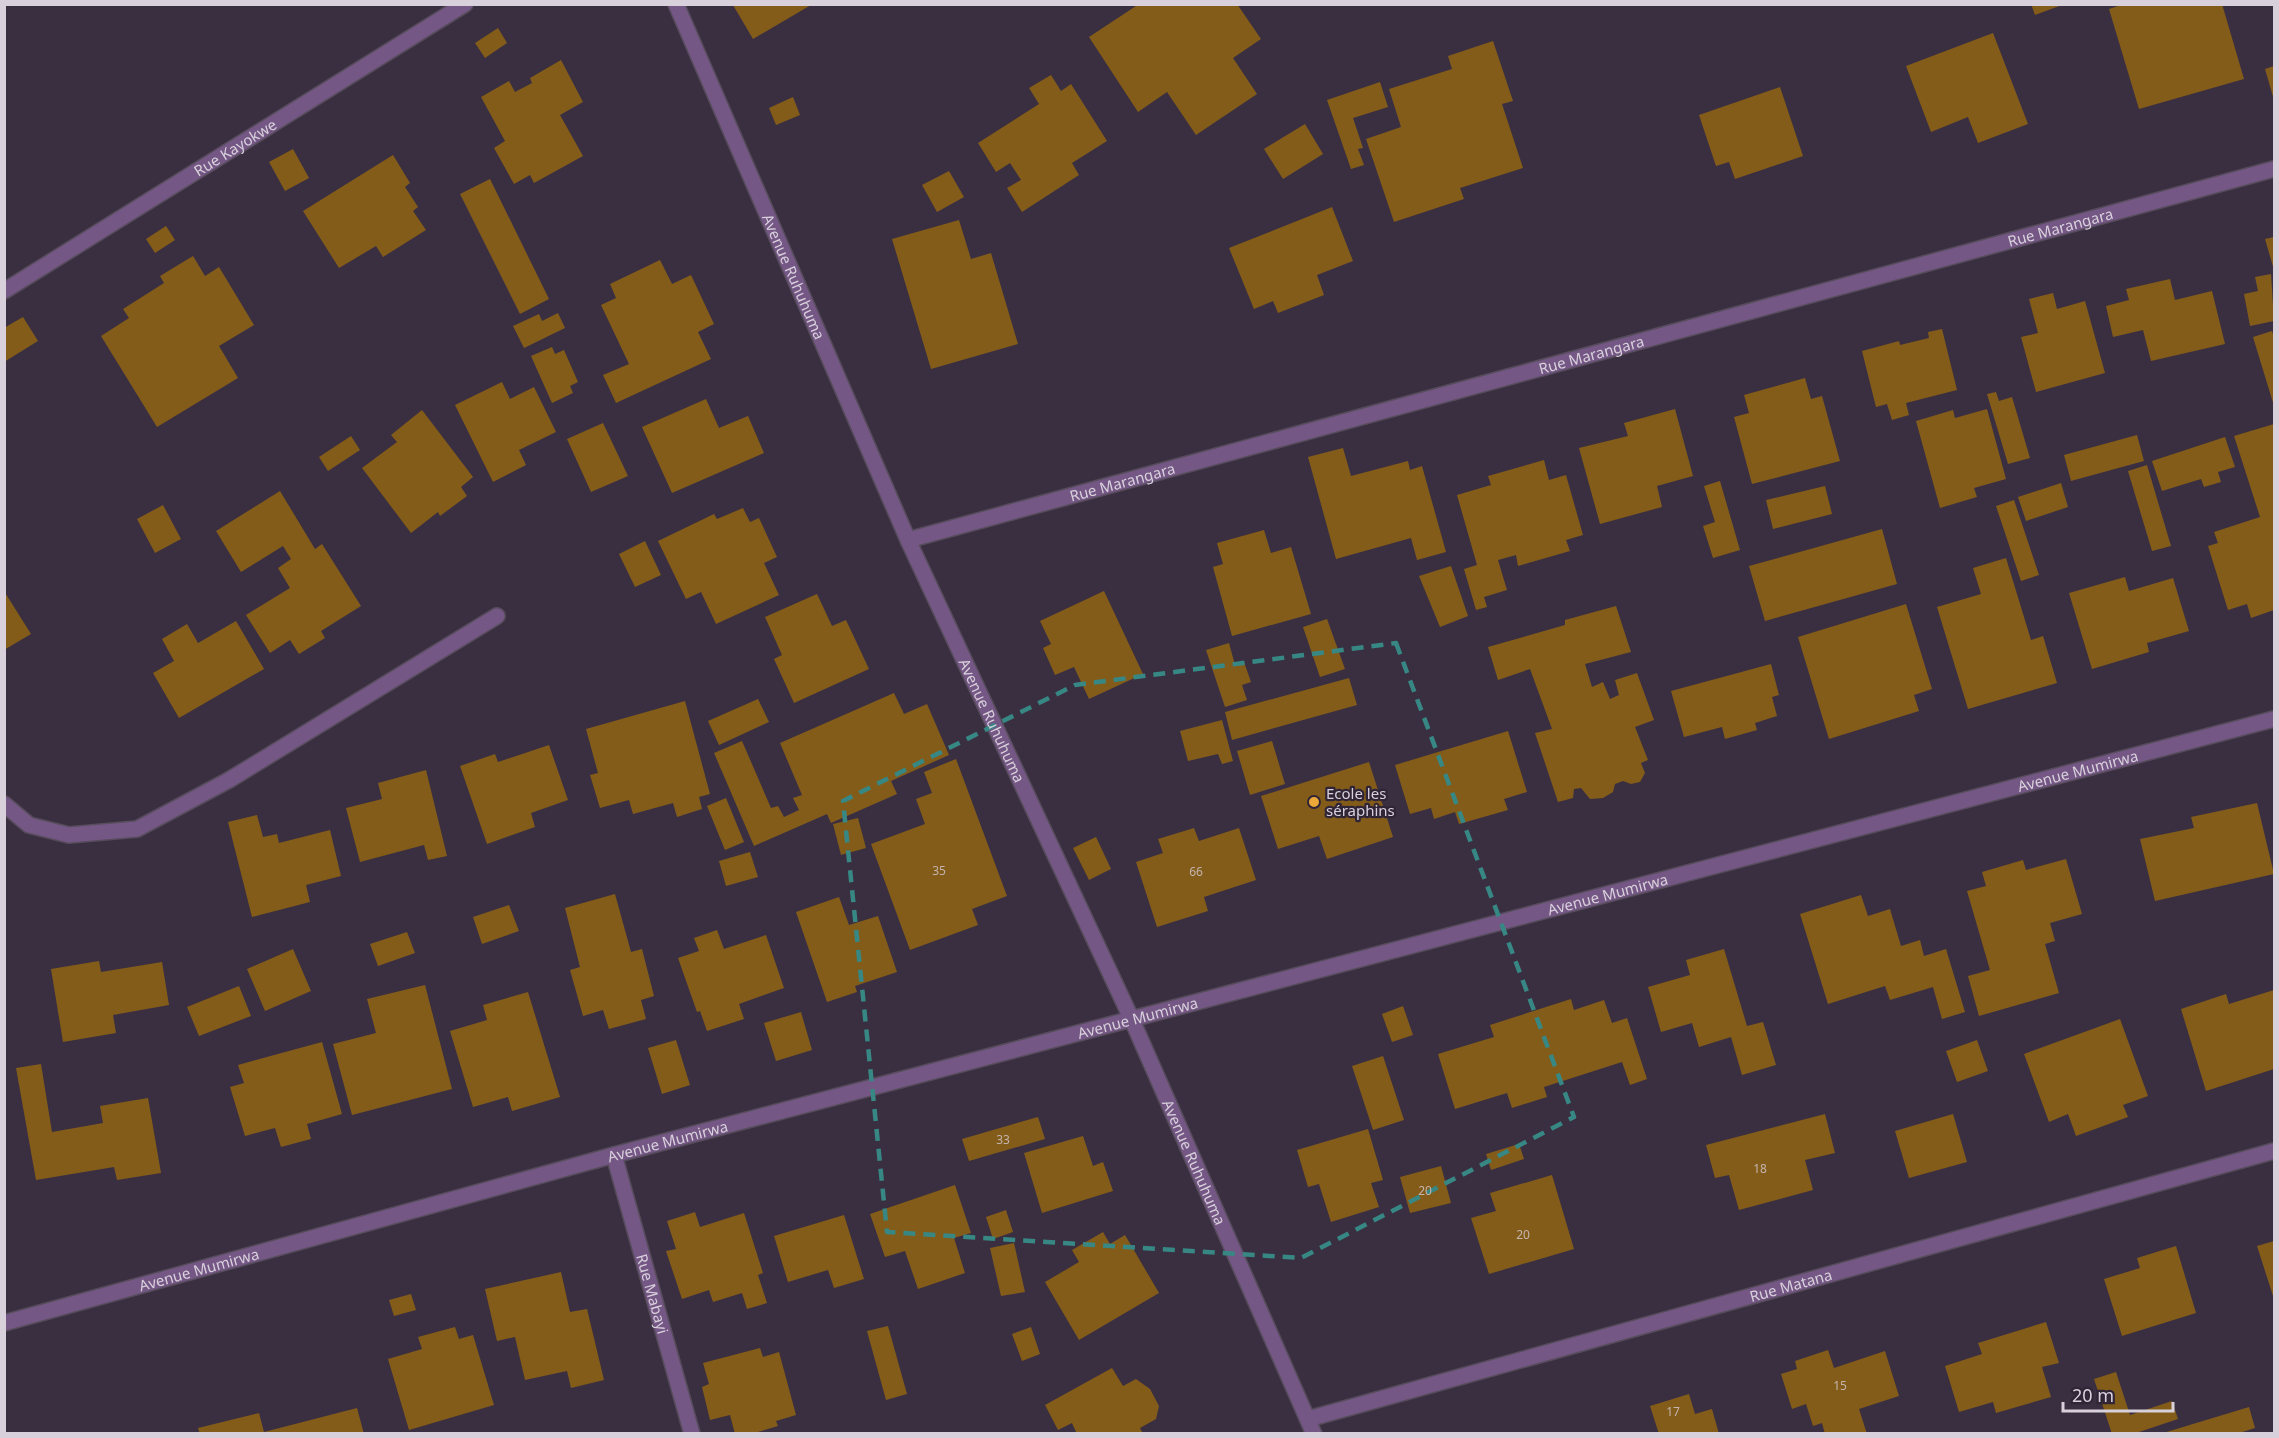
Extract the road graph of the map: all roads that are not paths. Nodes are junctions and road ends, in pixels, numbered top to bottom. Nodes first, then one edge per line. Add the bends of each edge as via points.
1 (465, 4) edge
2 (676, 4) edge
3 (2274, 169) edge
4 (4, 291) edge
5 (908, 540) junction
6 (497, 616) dead end
7 (2274, 719) edge
8 (4, 804) edge
9 (1132, 1020) junction
10 (2274, 1151) edge
11 (614, 1155) junction
12 (4, 1323) edge
13 (1308, 1419) junction
14 (692, 1434) edge
15 (1314, 1434) edge

1 - 4 street, Rue Kayokwe
2 - 5 street, Avenue Ruhuhuma
3 - 5 street, Rue Marangara
5 - 9 street, Avenue Ruhuhuma
6 - 8 street via 229,780 137,829 69,835 29,825
7 - 9 street, Avenue Mumirwa
9 - 11 street, Avenue Mumirwa
9 - 13 street, Avenue Ruhuhuma
10 - 13 street, Rue Matana
11 - 12 street, Avenue Mumirwa
11 - 14 street, Rue Mabayi
13 - 15 street, Avenue Ruhuhuma

